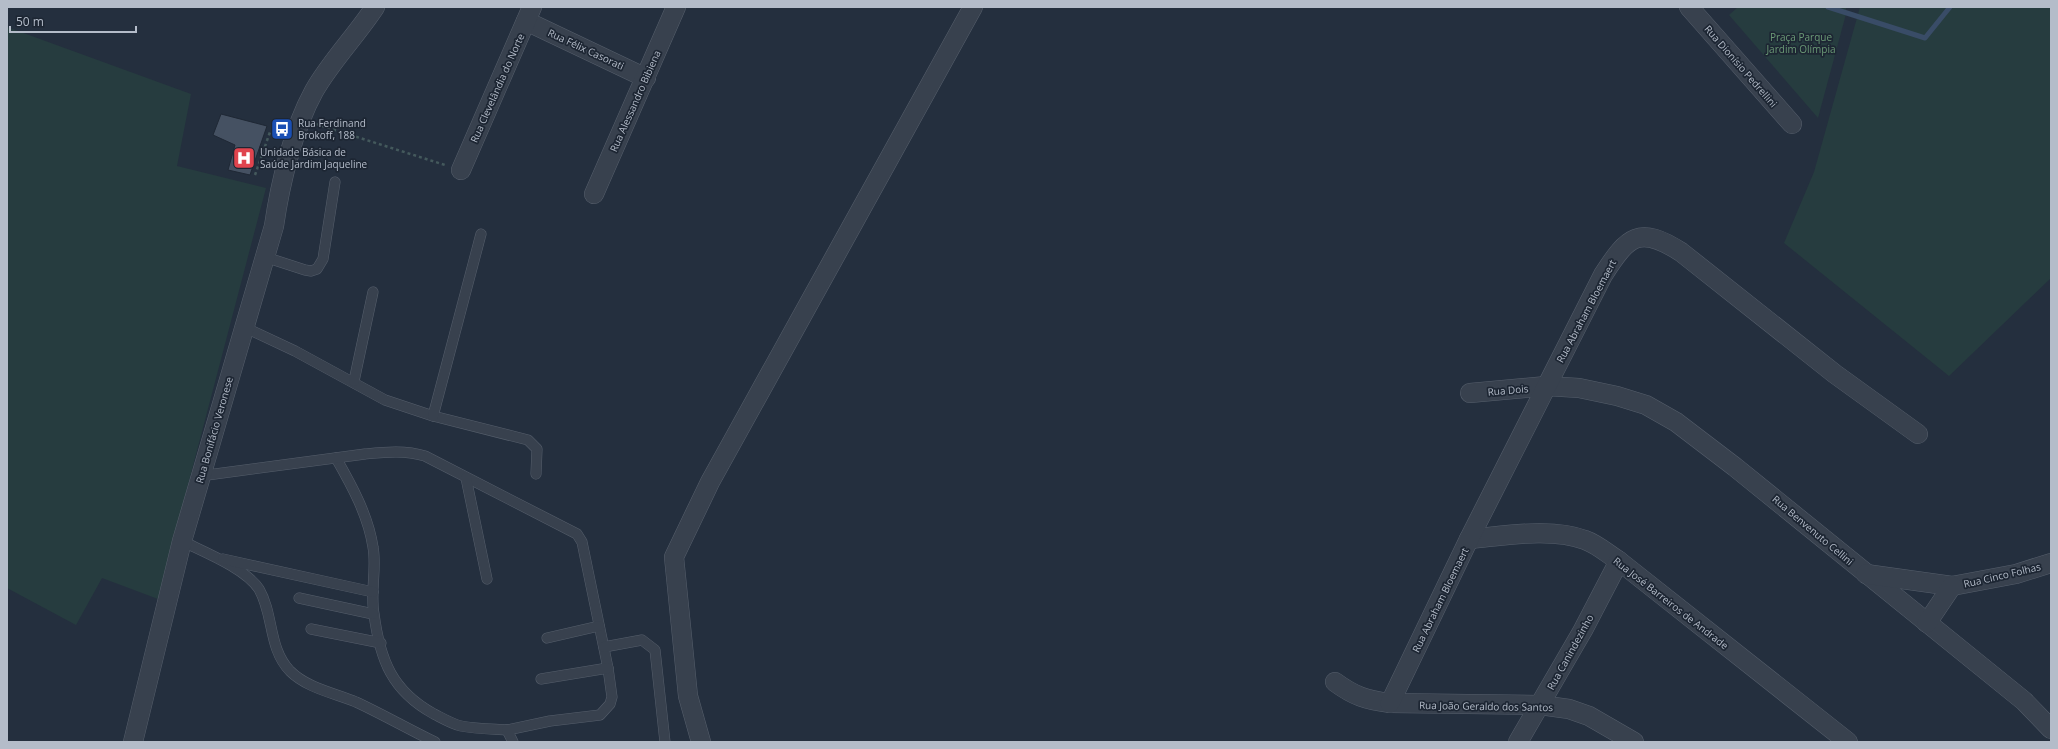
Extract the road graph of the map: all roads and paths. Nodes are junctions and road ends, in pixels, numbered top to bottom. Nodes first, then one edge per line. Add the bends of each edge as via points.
1 (375, 7) edge
2 (676, 7) edge
3 (972, 7) edge
4 (1692, 8) edge
5 (529, 14) edge
6 (646, 78) junction
7 (301, 119) junction
8 (1792, 124) dead end
9 (272, 145) dead end
10 (461, 170) joint
11 (255, 175) dead end
12 (335, 182) dead end
13 (594, 194) dead end
14 (481, 234) dead end
15 (265, 258) junction
16 (373, 292) dead end
17 (244, 327) junction
18 (354, 381) junction
19 (1546, 386) junction
20 (1470, 393) dead end
21 (433, 416) junction
22 (1918, 434) dead end
23 (336, 458) junction
24 (536, 474) dead end
25 (200, 476) junction
26 (466, 478) junction
27 (1469, 539) junction
28 (182, 541) junction
29 (214, 556) junction
30 (1619, 561) junction
31 (2051, 563) edge
32 (1865, 574) junction
33 (487, 579) dead end
34 (1952, 586) junction
35 (373, 592) junction
36 (299, 598) dead end
37 (374, 614) junction
38 (1927, 623) junction
39 (599, 626) junction
40 (311, 629) dead end
41 (547, 638) dead end
42 (381, 643) junction
43 (604, 647) junction
44 (608, 668) junction
45 (541, 679) dead end
46 (1335, 682) dead end
47 (1390, 703) junction
48 (1540, 705) junction
49 (2050, 724) edge
50 (507, 730) junction
51 (133, 742) edge
52 (435, 742) edge
53 (513, 742) edge
54 (665, 742) edge
55 (701, 742) edge
56 (1518, 742) edge
57 (1634, 742) edge
58 (1848, 742) edge

1 - 7 street, Rua Bonifácio Veronese via 314,92
2 - 6 street, Rua Alessandro Bibiena
3 - 55 street via 710,482 674,557 688,696
4 - 8 street, Rua Dionísio Pedrellini
5 - 6 street, Rua Félix Casorati
5 - 10 street, Rua Clevelândia do Norte
6 - 13 street, Rua Alessandro Bibiena
7 - 10 path
7 - 15 street, Rua Bonifácio Veronese via 283,177
9 - 11 path via 275,132 270,132
12 - 15 lane via 321,264 311,271
14 - 21 lane
15 - 17 street, Rua Bonifácio Veronese
16 - 18 lane
17 - 18 lane
17 - 25 street, Rua Bonifácio Veronese
18 - 21 lane via 385,400
19 - 20 street, Rua Dois
19 - 22 street, Rua Abraham Bloemaert via 1603,275 1619,250 1637,238 1658,238 1681,252 1835,374
19 - 27 street, Rua Abraham Bloemaert
19 - 32 street, Rua Benvenuto Cellini via 1578,388 1617,396 1646,405 1676,422 1748,476
21 - 24 lane via 531,441 537,449
23 - 25 lane
23 - 26 lane via 389,452 414,453 425,456
23 - 35 lane via 358,498 373,547
25 - 28 street, Rua Bonifácio Veronese
26 - 33 lane
26 - 39 lane via 580,538
27 - 30 street, Rua José Barreiros de Andrade via 1567,534 1586,540
27 - 47 street, Rua Abraham Bloemaert
28 - 29 lane
28 - 51 street, Rua Bonifácio Veronese
29 - 35 lane
29 - 52 lane via 251,580 259,589 277,653 299,679 355,702
30 - 48 street, Rua Canindezinho
30 - 58 street, Rua José Barreiros de Andrade
31 - 34 street, Rua Cinco Folhas via 2016,574
32 - 34 street, Rua Cinco Folhas
32 - 38 street, Rua Benvenuto Cellini
34 - 38 street, Rua Cinco Folhas
35 - 37 lane
36 - 37 lane
37 - 42 lane
38 - 49 street, Rua Benvenuto Cellini
39 - 41 lane
39 - 43 lane
40 - 42 lane
42 - 50 lane via 386,667 407,696 423,708 460,726
43 - 44 lane
43 - 54 lane via 642,640 655,650
44 - 45 lane
44 - 50 lane via 612,697 610,704 600,715 550,721
46 - 47 street, Rua João Geraldo dos Santos via 1354,695 1370,701
47 - 48 street, Rua João Geraldo dos Santos
48 - 56 street, Rua Canindezinho
48 - 57 street, Rua João Geraldo dos Santos via 1569,709 1588,716
50 - 53 lane

